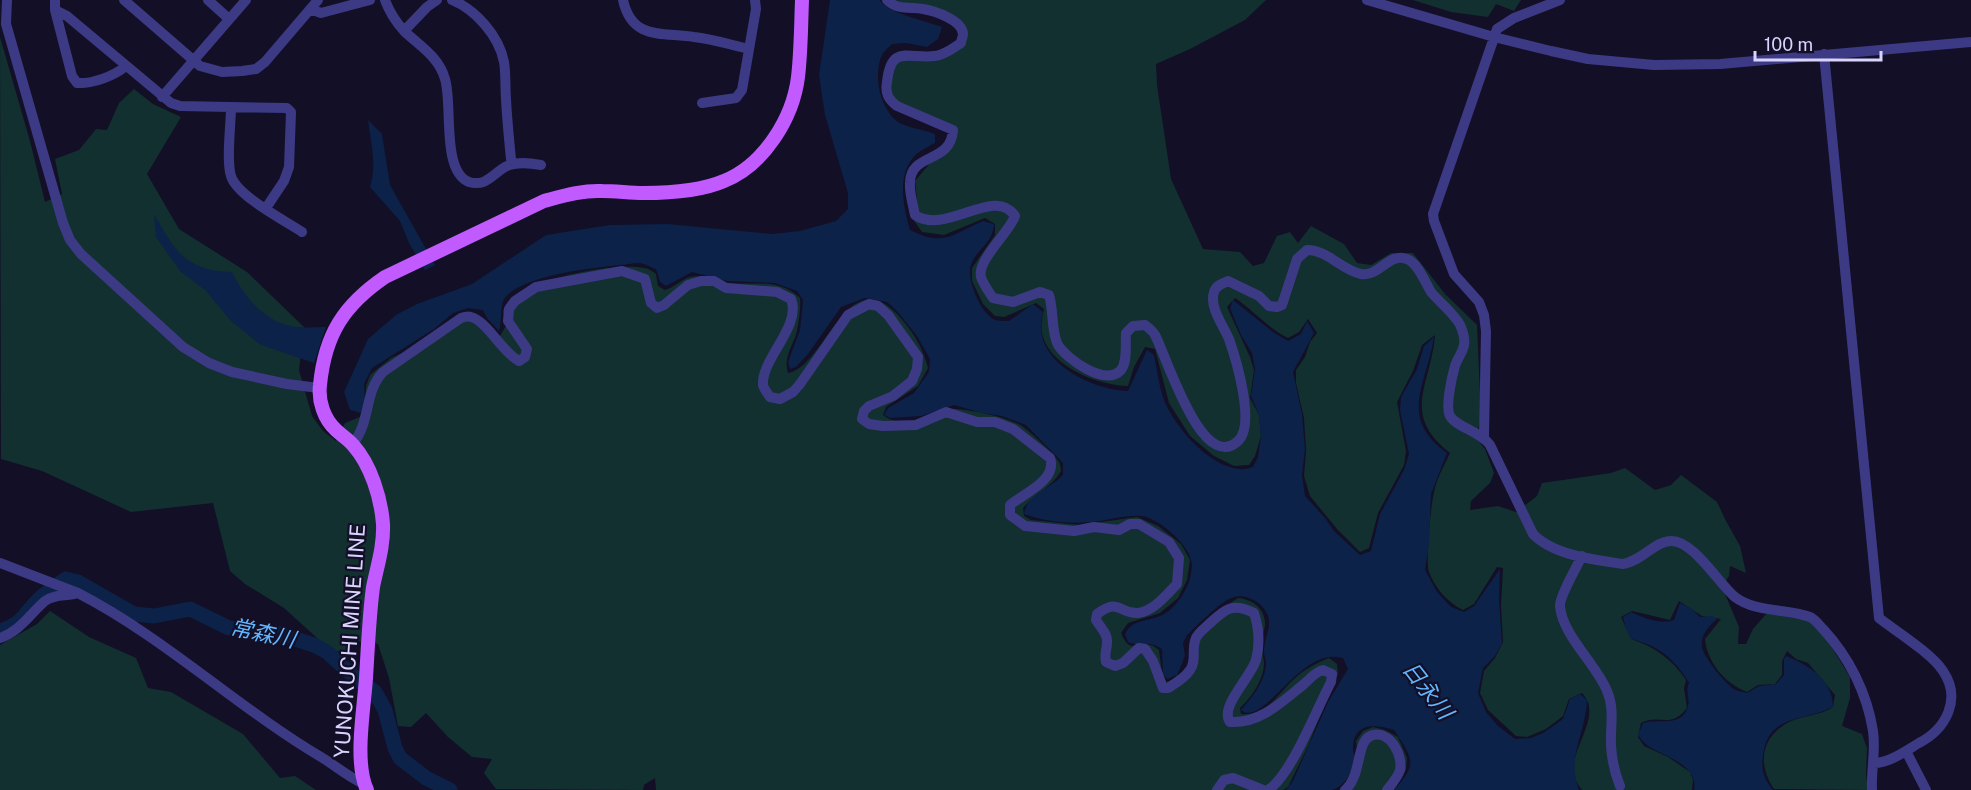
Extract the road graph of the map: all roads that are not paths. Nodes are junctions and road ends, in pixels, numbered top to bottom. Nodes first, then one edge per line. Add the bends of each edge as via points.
1 (7, 0) edge
2 (124, 0) edge
3 (208, 0) edge
4 (246, 0) edge
5 (369, 0) edge
6 (385, 0) edge
7 (437, 0) edge
8 (452, 0) edge
9 (623, 0) edge
10 (754, 0) edge
11 (802, 0) edge
12 (886, 0) edge
13 (1367, 0) edge
14 (1560, 0) edge
15 (314, 4) edge
16 (55, 5) edge
17 (229, 19) junction
18 (404, 31) junction
19 (1494, 38) junction
20 (1971, 42) edge
21 (749, 49) junction
22 (1824, 54) junction
23 (194, 60) junction
24 (126, 66) junction
25 (162, 96) junction
26 (702, 104) dead end
27 (231, 107) junction
28 (513, 164) junction
29 (541, 165) dead end
30 (266, 208) junction
31 (302, 232) dead end
32 (320, 381) junction
33 (1484, 437) junction
34 (353, 444) junction
35 (1582, 556) junction
36 (0, 563) edge
37 (78, 593) junction
38 (0, 638) edge
39 (1906, 751) junction
40 (1873, 763) junction
41 (1620, 786) dead end
42 (366, 787) edge
43 (1217, 790) edge
44 (1263, 790) edge
45 (1268, 790) edge
46 (1345, 790) edge
47 (1387, 790) edge
48 (1872, 790) edge
49 (1926, 790) edge

1 - 32 street via 6,24 53,192 76,247 183,347 209,363 287,384
2 - 23 street
3 - 17 street
4 - 17 street
5 - 15 street via 321,14
6 - 18 street
7 - 18 street
8 - 28 street via 480,20 498,44 504,62
9 - 21 street via 635,24 646,31
10 - 21 street
11 - 32 main road, YUNOKUCHI MINE LINE via 798,79 791,105 779,131 747,168 702,188 644,194 600,191 544,201 406,266 365,291 348,308 328,344
12 - 33 street via 901,8 924,9 940,15 958,24 963,33 961,43 948,52 936,56 901,55 888,69 889,100 954,130 953,141 945,151 919,163 914,170 910,180 915,215 934,222 988,206 1010,208 1015,216 1012,225 981,269 981,279 993,298 1002,301 1013,302 1040,292 1049,295 1054,336 1060,347 1086,370 1112,375 1121,369 1125,333 1133,326 1145,325 1154,333 1180,393 1208,441 1220,447 1232,446 1241,439 1244,399 1239,369 1214,306 1217,286 1228,281 1277,307 1282,305 1298,259 1307,250 1367,274 1396,258 1406,259 1460,323 1464,345 1455,367 1448,410 1459,424
13 - 19 street
14 - 19 street via 1502,25
15 - 23 street via 256,69 211,70
16 - 24 street
16 - 24 street via 77,83 87,84
17 - 23 street
18 - 28 street via 431,54 446,80 453,164 462,179 485,182
19 - 22 street via 1588,59 1654,65 1720,64
19 - 33 street via 1433,214 1454,274 1479,302 1484,315
20 - 22 street
21 - 26 street via 742,90 736,98
22 - 39 street via 1879,618 1944,671 1951,696 1950,710 1939,730
23 - 25 street
24 - 25 street
25 - 27 street via 180,106
27 - 30 street via 230,174 246,197
27 - 30 street via 281,107 291,112 289,167
28 - 29 street
30 - 31 street
32 - 34 main road, YUNOKUCHI MINE LINE via 327,420
33 - 35 street via 1533,534 1553,549
34 - 42 main road, YUNOKUCHI MINE LINE via 368,468 379,498 383,525 369,618 360,763
34 - 45 street via 365,424 375,381 461,318 472,317 509,356 519,362 525,357 527,349 508,321 509,309 536,287 622,271 645,279 651,303 657,308 700,281 714,281 726,288 777,292 791,299 794,306 763,387 770,397 780,399 800,384 848,315 869,304 878,306 918,357 917,369 912,381 894,396 869,406 862,419 883,426 916,425 946,412 970,421 1003,424 1050,458 1052,464 1042,482 1010,505 1010,515 1016,520 1025,526 1074,531 1094,527 1119,530 1139,524 1169,543 1179,558 1177,584 1155,606 1140,613 1107,606 1097,614 1096,620 1106,634 1106,662 1115,666 1139,648 1145,650 1163,688 1168,688 1190,671 1196,637 1222,612 1244,607 1254,613 1259,641 1256,660 1230,705 1230,722 1240,723 1266,713 1317,672 1332,674 1287,770
35 - 40 street via 1632,563 1673,540 1690,549 1746,604 1814,619 1845,656 1861,688 1873,731
35 - 41 street via 1560,608 1570,633 1607,690 1612,710 1611,746
36 - 37 street
37 - 38 street via 56,595 17,630
37 - 42 street via 107,608 277,730
39 - 40 street
39 - 49 street
40 - 48 street
43 - 44 street via 1224,780 1233,778
46 - 47 street via 1355,779 1365,740 1382,735 1399,753 1400,770

